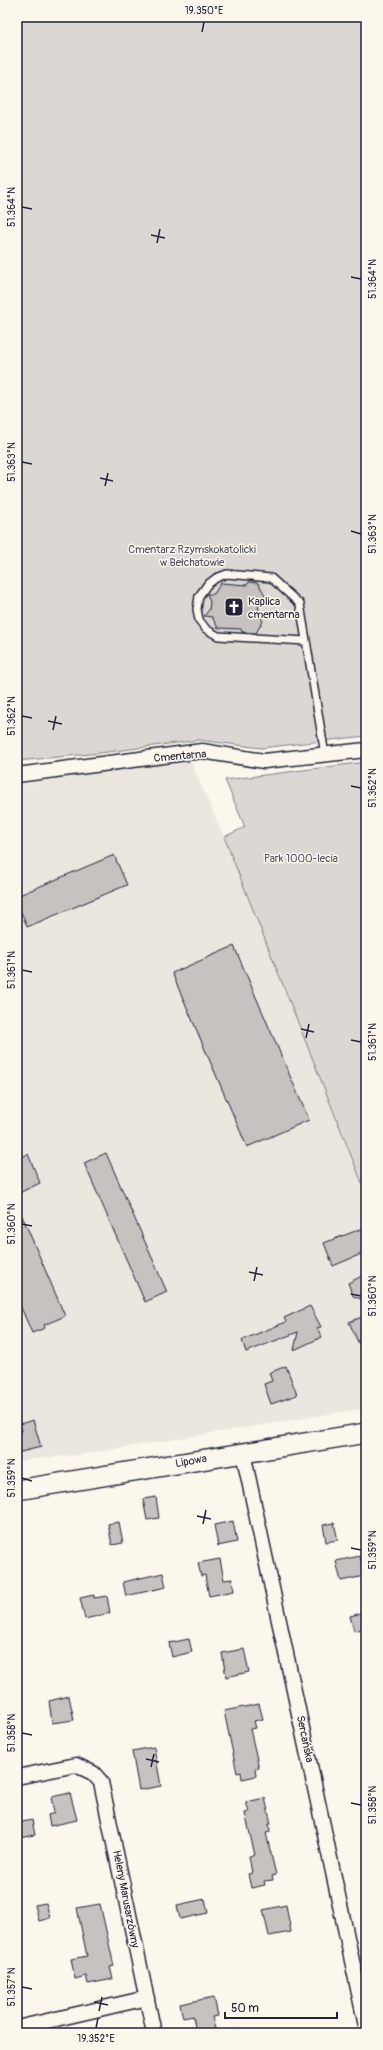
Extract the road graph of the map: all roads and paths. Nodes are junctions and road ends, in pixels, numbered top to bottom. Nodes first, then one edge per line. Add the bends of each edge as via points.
1 (306, 641) junction
2 (366, 750) edge
3 (326, 755) junction
4 (17, 775) edge
5 (366, 1433) edge
6 (243, 1453) junction
7 (17, 1490) edge
8 (17, 1778) edge
9 (146, 1998) junction
10 (366, 2026) edge
11 (17, 2028) edge
12 (154, 2033) edge

1 - 1 lane via 218,636 206,629 199,620 199,596 207,585 227,574 271,578 300,604
1 - 3 lane
2 - 3 street, Cmentarna
3 - 4 street, Cmentarna via 264,761 202,751
5 - 6 main road, Lipowa
6 - 7 main road, Lipowa
6 - 10 street, Sercańska
8 - 9 street, Heleny Marusarzówny via 70,1765 82,1766 101,1782 105,1791
9 - 11 street
9 - 12 street, Heleny Marusarzówny

